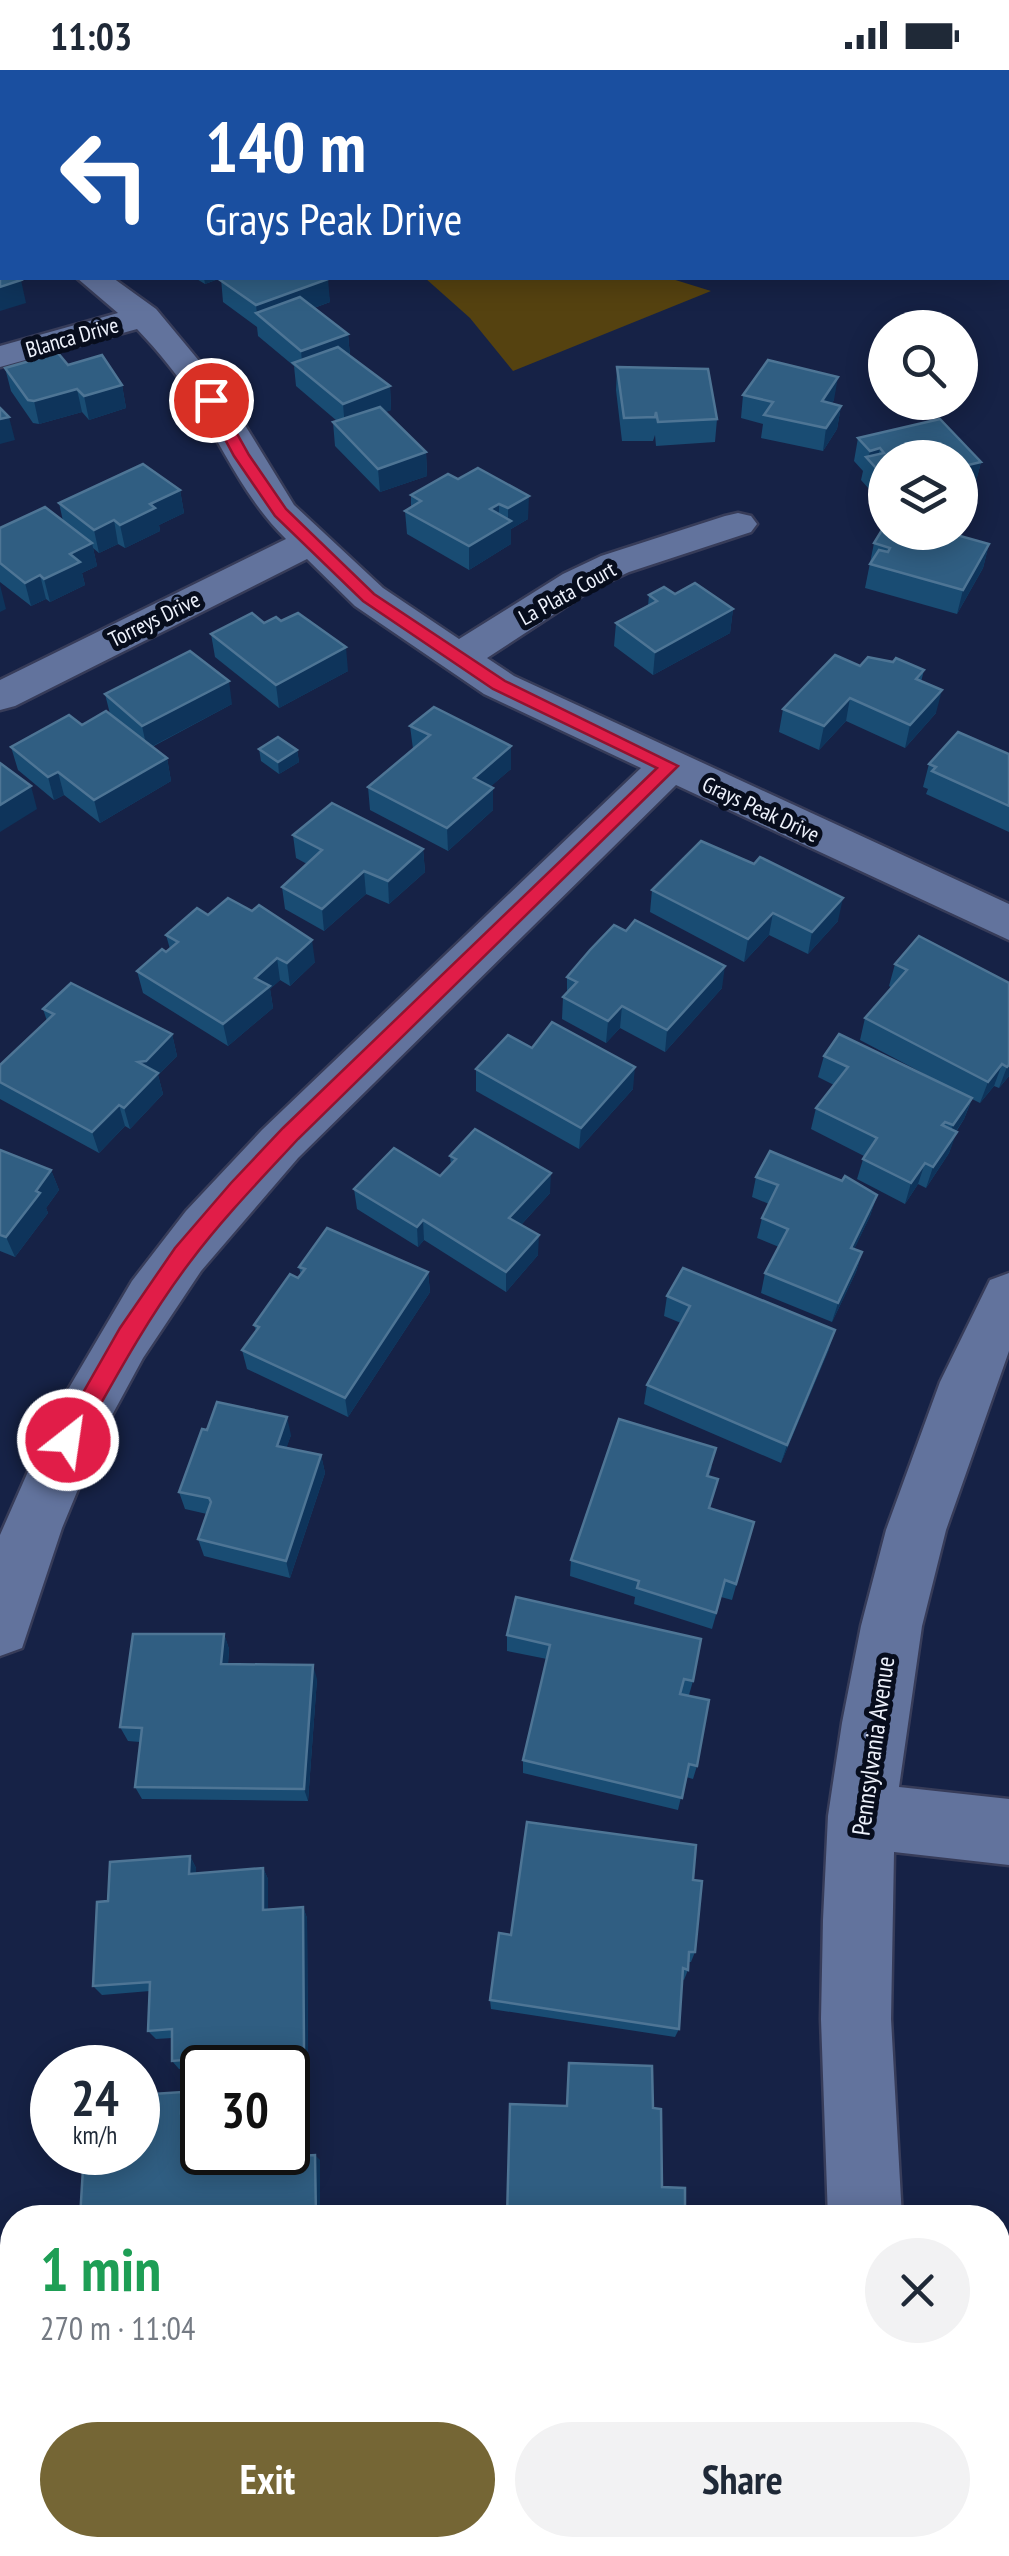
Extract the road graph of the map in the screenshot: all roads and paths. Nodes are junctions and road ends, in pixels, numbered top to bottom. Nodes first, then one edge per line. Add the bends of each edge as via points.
1 (97, 280) edge
2 (144, 316) junction
3 (0, 357) edge
4 (738, 524) dead end
5 (308, 543) junction
6 (460, 657) junction
7 (0, 697) edge
8 (669, 766) junction
9 (1009, 924) edge
10 (1009, 1296) edge
11 (0, 1627) edge
12 (861, 1816) junction
13 (1009, 1832) edge
14 (865, 2205) edge

1 - 2 street, Grays Peak Drive
2 - 3 street, Blanca Drive
2 - 5 street, Grays Peak Drive via 194,374 261,487
4 - 6 street, La Plata Court via 614,564
5 - 6 street, Grays Peak Drive via 368,597
5 - 7 street, Torreys Drive
6 - 8 street, Grays Peak Drive via 499,685
8 - 9 street, Grays Peak Drive
8 - 11 street via 291,1134 182,1255 68,1440 22,1550
10 - 12 street, Pennsylvania Avenue via 966,1389 912,1545 885,1655
12 - 13 street
12 - 14 street, Pennsylvania Avenue via 855,2005

